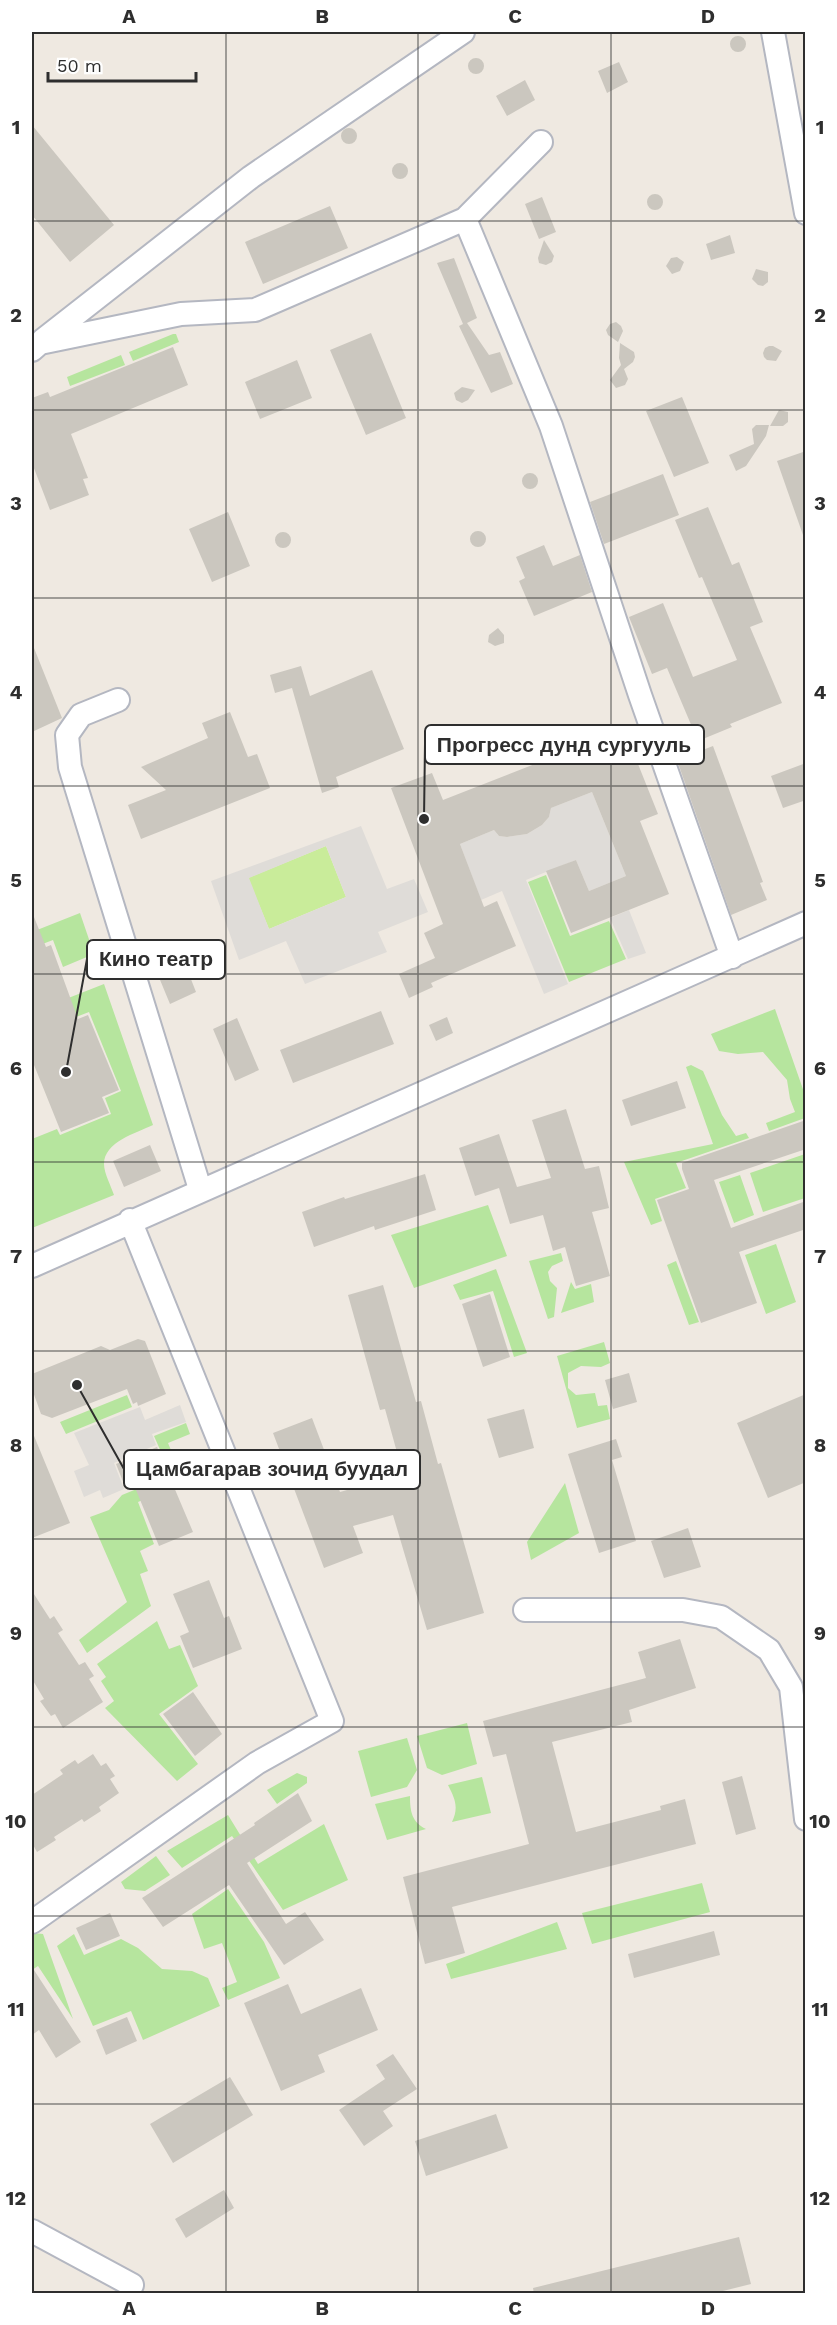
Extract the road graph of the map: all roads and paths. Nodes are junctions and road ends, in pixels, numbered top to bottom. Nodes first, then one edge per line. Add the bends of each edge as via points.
1 (463, 32) edge
2 (773, 32) edge
3 (541, 142) dead end
4 (806, 213) edge
5 (465, 219) junction
6 (36, 346) edge
7 (118, 700) dead end
8 (806, 923) edge
9 (732, 957) junction
10 (200, 1189) junction
11 (130, 1220) junction
12 (32, 1266) edge
13 (525, 1611) dead end
14 (806, 1819) edge
15 (32, 1922) edge
16 (32, 2231) edge
17 (131, 2291) edge

1 - 6 street via 251,177
2 - 4 street
3 - 5 street
5 - 6 street via 255,310 181,314
5 - 9 street via 550,426
7 - 10 street via 81,715 67,735 70,767
8 - 9 street
9 - 10 street
10 - 11 street
11 - 12 street
11 - 15 street via 332,1721 257,1763
13 - 14 street via 683,1610 721,1617 769,1650 790,1687
16 - 17 street

